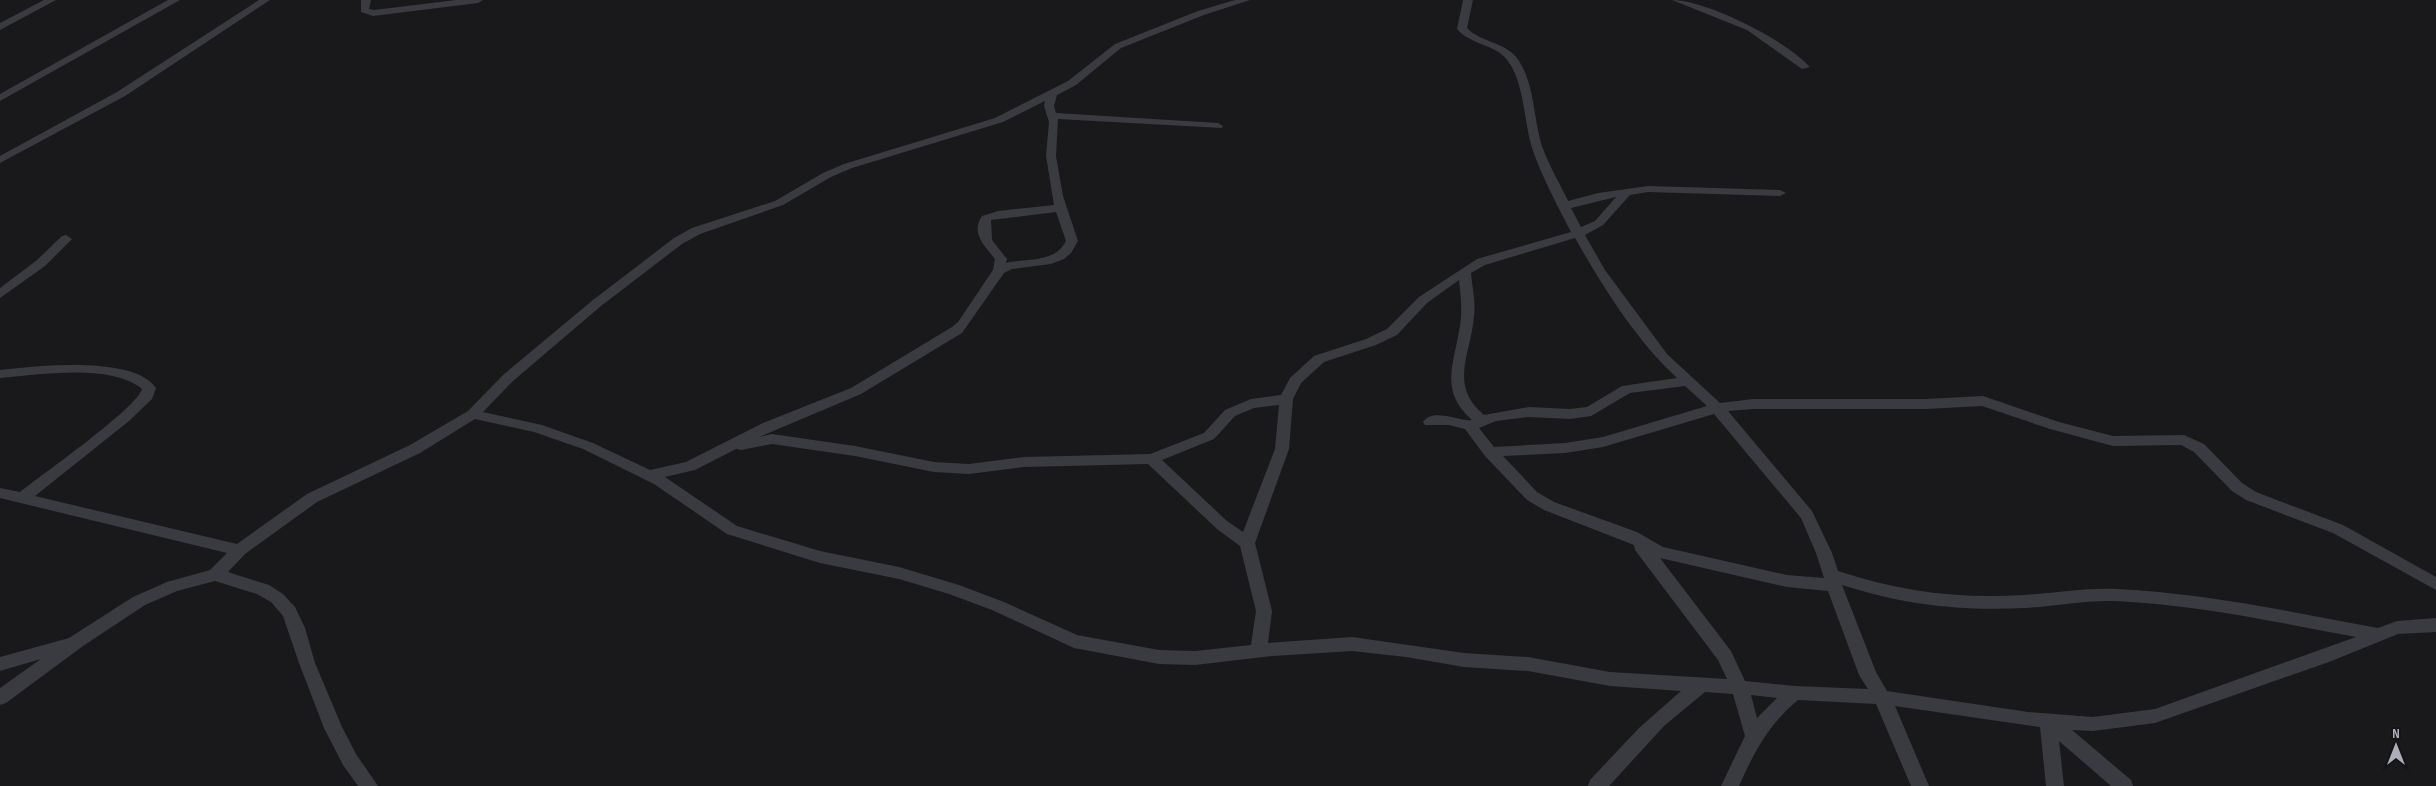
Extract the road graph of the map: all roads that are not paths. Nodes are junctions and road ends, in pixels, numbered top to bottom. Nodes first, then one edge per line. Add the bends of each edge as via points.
1 (51, 0) edge
2 (175, 0) edge
3 (265, 0) edge
4 (366, 0) edge
5 (478, 0) edge
6 (1245, 0) edge
7 (1468, 0) edge
8 (1677, 0) edge
9 (0, 27) edge
10 (1805, 68) dead end
11 (1052, 94) junction
12 (0, 98) edge
13 (1052, 116) junction
14 (1218, 126) dead end
15 (0, 160) edge
16 (1626, 192) junction
17 (1780, 193) dead end
18 (1565, 206) junction
19 (1060, 208) junction
20 (1579, 233) junction
21 (66, 239) dead end
22 (999, 271) junction
23 (1465, 273) junction
24 (0, 294) edge
25 (0, 374) edge
26 (1689, 381) junction
27 (1286, 400) junction
28 (1717, 408) junction
29 (473, 414) junction
30 (1430, 422) dead end
31 (1476, 423) junction
32 (721, 450) junction
33 (1490, 452) junction
34 (1152, 459) junction
35 (650, 475) junction
36 (8, 498) edge
37 (1632, 536) junction
38 (1247, 543) junction
39 (239, 550) junction
40 (215, 575) junction
41 (1832, 580) junction
42 (2436, 584) edge
43 (105, 622) junction
44 (2436, 625) edge
45 (2380, 635) junction
46 (1258, 651) junction
47 (0, 664) edge
48 (1700, 686) junction
49 (1740, 688) junction
50 (1795, 694) junction
51 (1882, 696) junction
52 (0, 698) edge
53 (2048, 720) junction
54 (1753, 734) junction
55 (369, 786) edge
56 (1597, 786) edge
57 (1730, 786) edge
58 (1920, 786) edge
59 (2055, 786) edge
60 (2124, 786) edge

1 - 9 street
2 - 12 street
3 - 15 street via 121,94
4 - 5 street via 364,10 373,12
6 - 11 street via 1201,13 1118,46 1072,83
7 - 18 street via 1462,29 1507,53 1514,61 1525,84 1538,149
8 - 10 street via 1750,28
11 - 13 street via 1049,106
11 - 29 street via 985,125 848,166 779,203 696,231 661,252 596,303 508,378
13 - 14 street
13 - 19 street via 1051,156
16 - 17 street via 1648,188
16 - 18 street
16 - 20 street via 1599,223
18 - 20 street
19 - 22 street via 1072,240 1070,248 1047,262 1022,264
19 - 22 street via 991,214 984,220 985,237 1001,259
20 - 23 street via 1481,262
20 - 26 street via 1620,300 1662,356
21 - 24 street
22 - 32 street via 956,331 856,391 768,426
23 - 27 street via 1423,300 1392,332 1319,359 1295,380
23 - 31 street via 1468,315 1456,379 1460,399
25 - 36 street via 52,368 114,372 143,380 149,388 148,396 124,418
26 - 28 street
26 - 31 street via 1627,389 1591,411 1570,414 1529,412
27 - 34 street via 1251,404 1230,413 1210,436
27 - 38 street via 1282,449
28 - 33 street via 1603,442 1565,448
28 - 41 street via 1807,514
28 - 42 street via 1753,404 1983,401 2055,426 2113,440 2184,440 2199,448 2237,487 2251,496 2338,529
29 - 35 street via 537,428 584,444
29 - 39 street via 415,449 312,498
30 - 31 street
31 - 33 street
32 - 34 street via 772,439 934,467 969,468 1024,462
32 - 35 street via 690,466
33 - 37 street via 1532,496 1549,506
34 - 38 street via 1222,525
35 - 46 street via 732,530 820,557 899,573 953,589 1074,640 1159,657 1195,658
36 - 39 street via 146,526
37 - 41 street via 1668,555 1787,581
37 - 49 street via 1725,656
38 - 46 street via 1264,611
39 - 40 street
40 - 43 street via 173,586
40 - 55 street via 242,582 277,598 297,625 306,660 324,706 358,774
41 - 45 street via 1912,598 1964,602 2112,595 2202,602
41 - 51 street via 1872,683
43 - 47 street via 70,642
43 - 52 street
44 - 45 street via 2397,628
45 - 53 street via 2155,716 2093,724
46 - 48 street via 1352,644 1464,660 1528,664 1610,679
48 - 49 street
48 - 56 street via 1672,705 1647,729
49 - 50 street
49 - 54 street
50 - 51 street
50 - 54 street via 1779,705
51 - 53 street
51 - 58 street
53 - 59 street
53 - 60 street
54 - 57 street

